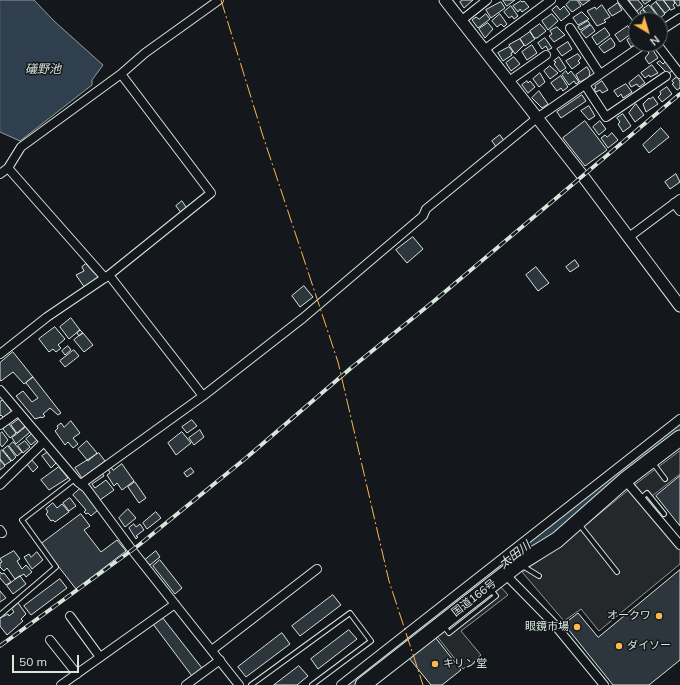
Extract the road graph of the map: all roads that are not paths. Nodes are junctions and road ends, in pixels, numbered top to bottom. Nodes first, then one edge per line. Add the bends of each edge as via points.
1 (219, 0) edge
2 (445, 0) edge
3 (487, 0) edge
4 (551, 0) edge
5 (622, 0) edge
6 (632, 12) edge
7 (680, 18) edge
8 (462, 20) junction
9 (668, 26) edge
10 (570, 28) dead end
11 (484, 50) junction
12 (632, 52) edge
13 (664, 52) edge
14 (546, 55) dead end
15 (679, 71) edge
16 (121, 74) junction
17 (600, 74) junction
18 (666, 76) dead end
19 (509, 81) junction
20 (585, 85) junction
21 (537, 118) junction
22 (8, 168) junction
23 (0, 174) edge
24 (677, 201) edge
25 (680, 211) edge
26 (630, 237) junction
27 (107, 277) junction
28 (680, 306) edge
29 (0, 354) edge
30 (0, 390) edge
31 (203, 396) junction
32 (18, 412) junction
33 (680, 419) edge
34 (0, 425) edge
35 (680, 438) edge
36 (44, 442) junction
37 (650, 460) junction
38 (665, 479) dead end
39 (624, 480) junction
40 (78, 481) junction
41 (0, 485) edge
42 (639, 499) junction
43 (664, 514) dead end
44 (577, 522) junction
45 (680, 545) edge
46 (518, 564) junction
47 (317, 569) dead end
48 (617, 572) dead end
49 (505, 574) junction
50 (539, 576) dead end
51 (175, 604) junction
52 (0, 615) edge
53 (70, 616) dead end
54 (50, 640) dead end
55 (212, 650) junction
56 (100, 656) junction
57 (220, 660) junction
58 (77, 674) junction
59 (189, 684) edge
60 (61, 685) edge
61 (239, 685) edge
62 (252, 685) edge
63 (312, 685) edge
64 (341, 685) edge
65 (363, 685) edge
66 (604, 685) edge

1 - 16 street via 144,53
2 - 8 street
3 - 8 street
4 - 11 street
5 - 6 street
7 - 9 street
8 - 11 street
10 - 17 street
11 - 19 street
12 - 17 street
13 - 15 street
14 - 19 street
16 - 22 street via 21,147
16 - 27 street via 212,193
17 - 20 street
18 - 20 street via 606,117
19 - 21 street
20 - 21 street
21 - 26 street
21 - 31 street via 426,209 423,216 303,318
22 - 23 street
22 - 27 street
24 - 25 street
24 - 26 street
26 - 28 street
27 - 29 street via 47,317
27 - 31 street
30 - 32 street
31 - 40 street
32 - 34 street
32 - 36 street
33 - 64 street
35 - 37 highway, 国道166号
36 - 40 street
36 - 41 street
37 - 38 lane
37 - 39 highway, 国道166号
39 - 42 street
39 - 44 highway, 国道166号
40 - 51 street
40 - 52 lane via 22,520 56,567
42 - 43 lane via 647,493
42 - 45 street
44 - 46 highway, 国道166号 via 557,540
44 - 48 lane
46 - 49 highway, 国道166号
46 - 50 lane
47 - 55 street
49 - 65 highway, 国道166号 via 445,628
49 - 66 street via 554,624
51 - 55 street
51 - 56 street
53 - 56 street
54 - 58 street
55 - 57 street
56 - 58 street
57 - 59 street
57 - 61 street
58 - 60 street
62 - 63 lane via 350,613 371,641

